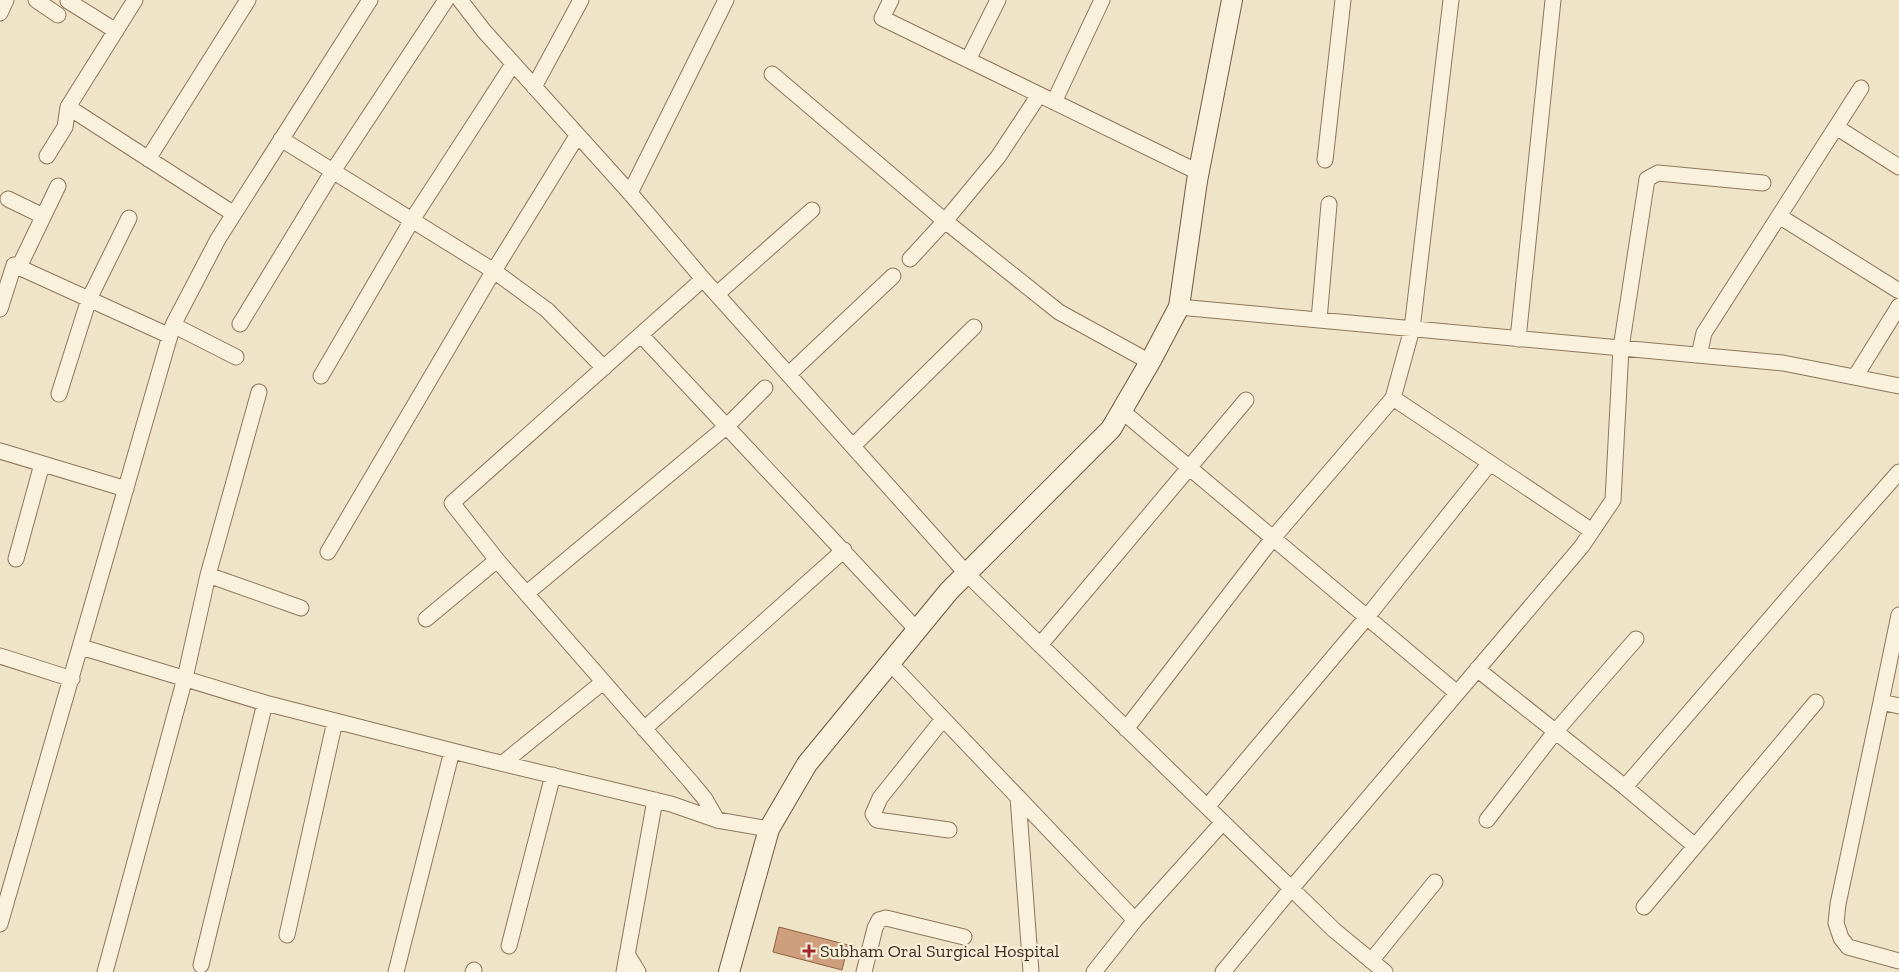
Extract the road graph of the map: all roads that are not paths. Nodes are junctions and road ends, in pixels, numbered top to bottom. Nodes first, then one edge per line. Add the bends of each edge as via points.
1 (6, 0) edge
2 (36, 0) edge
3 (135, 0) edge
4 (248, 0) edge
5 (370, 0) edge
6 (446, 0) edge
7 (460, 0) edge
8 (581, 0) edge
9 (726, 0) edge
10 (891, 0) edge
11 (998, 0) edge
12 (1102, 0) edge
13 (1232, 0) edge
14 (1343, 0) edge
15 (1451, 0) edge
16 (1553, 0) edge
17 (68, 1) edge
18 (0, 14) edge
19 (58, 15) dead end
20 (116, 32) junction
21 (968, 60) junction
22 (513, 64) junction
23 (772, 74) dead end
24 (534, 87) junction
25 (1861, 88) dead end
26 (1039, 94) junction
27 (1054, 102) junction
28 (68, 107) junction
29 (1836, 127) junction
30 (577, 136) junction
31 (281, 139) junction
32 (47, 156) dead end
33 (148, 159) junction
34 (1325, 160) dead end
35 (1899, 167) edge
36 (333, 171) junction
37 (1198, 172) junction
38 (1763, 183) dead end
39 (58, 186) dead end
40 (630, 193) junction
41 (8, 199) dead end
42 (1329, 204) dead end
43 (812, 210) dead end
44 (234, 214) junction
45 (43, 216) junction
46 (1779, 216) junction
47 (129, 218) dead end
48 (412, 220) junction
49 (945, 222) junction
50 (910, 259) dead end
51 (19, 267) junction
52 (494, 271) junction
53 (893, 276) dead end
54 (703, 279) junction
55 (1899, 291) edge
56 (717, 294) junction
57 (89, 299) junction
58 (1899, 306) edge
59 (1179, 307) junction
60 (0, 309) edge
61 (1319, 320) junction
62 (240, 324) dead end
63 (974, 327) dead end
64 (1412, 329) junction
65 (172, 331) junction
66 (641, 335) junction
67 (1518, 339) junction
68 (1620, 348) junction
69 (1699, 355) junction
70 (236, 357) dead end
71 (1150, 362) junction
72 (604, 368) junction
73 (789, 374) junction
74 (321, 376) dead end
75 (1855, 377) junction
76 (1899, 386) edge
77 (764, 388) dead end
78 (259, 392) dead end
79 (59, 394) dead end
80 (1393, 398) junction
81 (1246, 400) dead end
82 (1122, 411) junction
83 (726, 426) junction
84 (853, 446) junction
85 (0, 451) edge
86 (1490, 462) junction
87 (42, 464) junction
88 (1189, 467) junction
89 (1899, 472) edge
90 (126, 489) junction
91 (1592, 531) junction
92 (1273, 538) junction
93 (844, 550) junction
94 (328, 552) dead end
95 (16, 559) dead end
96 (497, 560) junction
97 (966, 573) junction
98 (208, 575) junction
99 (527, 593) junction
100 (301, 608) dead end
101 (1899, 615) edge
102 (1367, 617) junction
103 (426, 620) dead end
104 (917, 630) junction
105 (1636, 639) dead end
106 (1040, 645) junction
107 (81, 647) junction
108 (0, 656) edge
109 (890, 663) junction
110 (1477, 670) junction
111 (185, 678) junction
112 (72, 679) junction
113 (603, 682) junction
114 (1457, 693) junction
115 (1816, 702) dead end
116 (1881, 702) junction
117 (265, 703) junction
118 (1899, 706) edge
119 (943, 719) junction
120 (335, 721) junction
121 (1126, 728) junction
122 (644, 729) junction
123 (1555, 732) junction
124 (452, 750) junction
125 (503, 763) junction
126 (553, 775) junction
127 (1626, 788) junction
128 (1018, 798) junction
129 (655, 800) junction
130 (1207, 807) junction
131 (717, 820) junction
132 (1487, 820) dead end
133 (1222, 822) junction
134 (769, 829) junction
135 (949, 830) dead end
136 (1695, 846) junction
137 (1436, 882) dead end
138 (1291, 889) junction
139 (1644, 907) dead end
140 (1135, 920) junction
141 (0, 924) edge
142 (288, 934) dead end
143 (964, 937) dead end
144 (509, 946) dead end
145 (627, 954) junction
146 (1372, 961) junction
147 (1899, 961) edge
148 (201, 965) dead end
149 (105, 972) edge
150 (396, 972) edge
151 (624, 972) edge
152 (638, 972) edge
153 (729, 972) edge
154 (864, 972) edge
155 (1031, 972) edge
156 (1094, 972) edge
157 (1223, 972) edge
158 (1385, 972) edge

1 - 18 street
2 - 19 street
3 - 20 street
4 - 33 street
5 - 31 street
6 - 36 street
7 - 22 street
8 - 24 street
9 - 40 street
10 - 21 street via 882,18
11 - 21 street
12 - 27 street
13 - 37 main road
14 - 34 street
15 - 64 street
16 - 67 street
17 - 20 street
20 - 28 street
21 - 26 street
22 - 24 street
22 - 48 street
23 - 49 street
24 - 30 street
25 - 29 street
26 - 27 street
26 - 49 street via 998,157
27 - 37 street
28 - 32 street via 65,127
28 - 33 street
29 - 35 street
29 - 46 street
30 - 40 street
30 - 52 street
31 - 36 street
31 - 44 street
33 - 44 street
36 - 48 street
36 - 62 street
37 - 59 main road
38 - 68 street via 1658,173 1647,179
39 - 45 street
40 - 54 street
41 - 45 street
42 - 61 street
43 - 56 street
44 - 65 street via 218,238
45 - 51 street
46 - 55 street
46 - 69 street via 1704,333
47 - 57 street
48 - 52 street
48 - 74 street
49 - 50 street
49 - 71 street via 1059,312
51 - 57 street
51 - 60 street via 14,265
52 - 72 street via 547,310
52 - 94 street
53 - 73 street
54 - 56 street
54 - 66 street
56 - 73 street
57 - 65 street
57 - 79 street
58 - 75 street
59 - 61 street
59 - 71 main road
61 - 64 street
63 - 84 street
64 - 67 street
64 - 80 street
65 - 70 street
65 - 90 street
66 - 72 street
66 - 83 street
67 - 68 street
68 - 69 street
68 - 91 street via 1613,500
69 - 75 street via 1783,363
71 - 82 main road
72 - 96 street via 452,503
73 - 84 street
75 - 76 street
77 - 83 street
78 - 98 street
80 - 86 street
80 - 92 street
81 - 88 street
82 - 88 street
82 - 97 main road via 1111,429
83 - 93 street
83 - 99 street
84 - 97 street
85 - 87 street
86 - 91 street
86 - 102 street
87 - 90 street
87 - 95 street
88 - 92 street
88 - 106 street
89 - 127 street
90 - 107 street
91 - 110 street
92 - 102 street
92 - 121 street
93 - 104 street
93 - 122 street
96 - 99 street
96 - 103 street
97 - 104 main road
97 - 106 street
98 - 100 street
98 - 111 street
99 - 113 street
101 - 116 street
102 - 114 street
102 - 130 street
104 - 109 main road
105 - 123 street
106 - 121 street
107 - 111 street
107 - 112 street
108 - 112 street
109 - 119 street
109 - 134 main road via 807,764
110 - 114 street
110 - 123 street
111 - 117 street
111 - 149 street
112 - 141 street
113 - 122 street
113 - 125 street
114 - 138 street
115 - 136 street
116 - 118 street
116 - 147 street via 1836,923 1848,947
117 - 120 street
117 - 148 street
119 - 128 street
119 - 135 street via 880,798 873,814 878,820
120 - 124 street
120 - 142 street
121 - 130 street
122 - 131 street via 705,799
123 - 127 street
123 - 132 street
124 - 125 street
124 - 150 street
125 - 126 street
126 - 129 street
126 - 144 street
127 - 136 street
128 - 140 street
128 - 155 street
129 - 131 street
129 - 145 street
130 - 133 street
131 - 134 street
133 - 138 street
133 - 140 street
134 - 153 main road
136 - 139 street
137 - 146 street
138 - 146 street
138 - 157 street
140 - 156 street
143 - 154 street via 886,918 879,920
145 - 151 street
145 - 152 street
146 - 158 street

